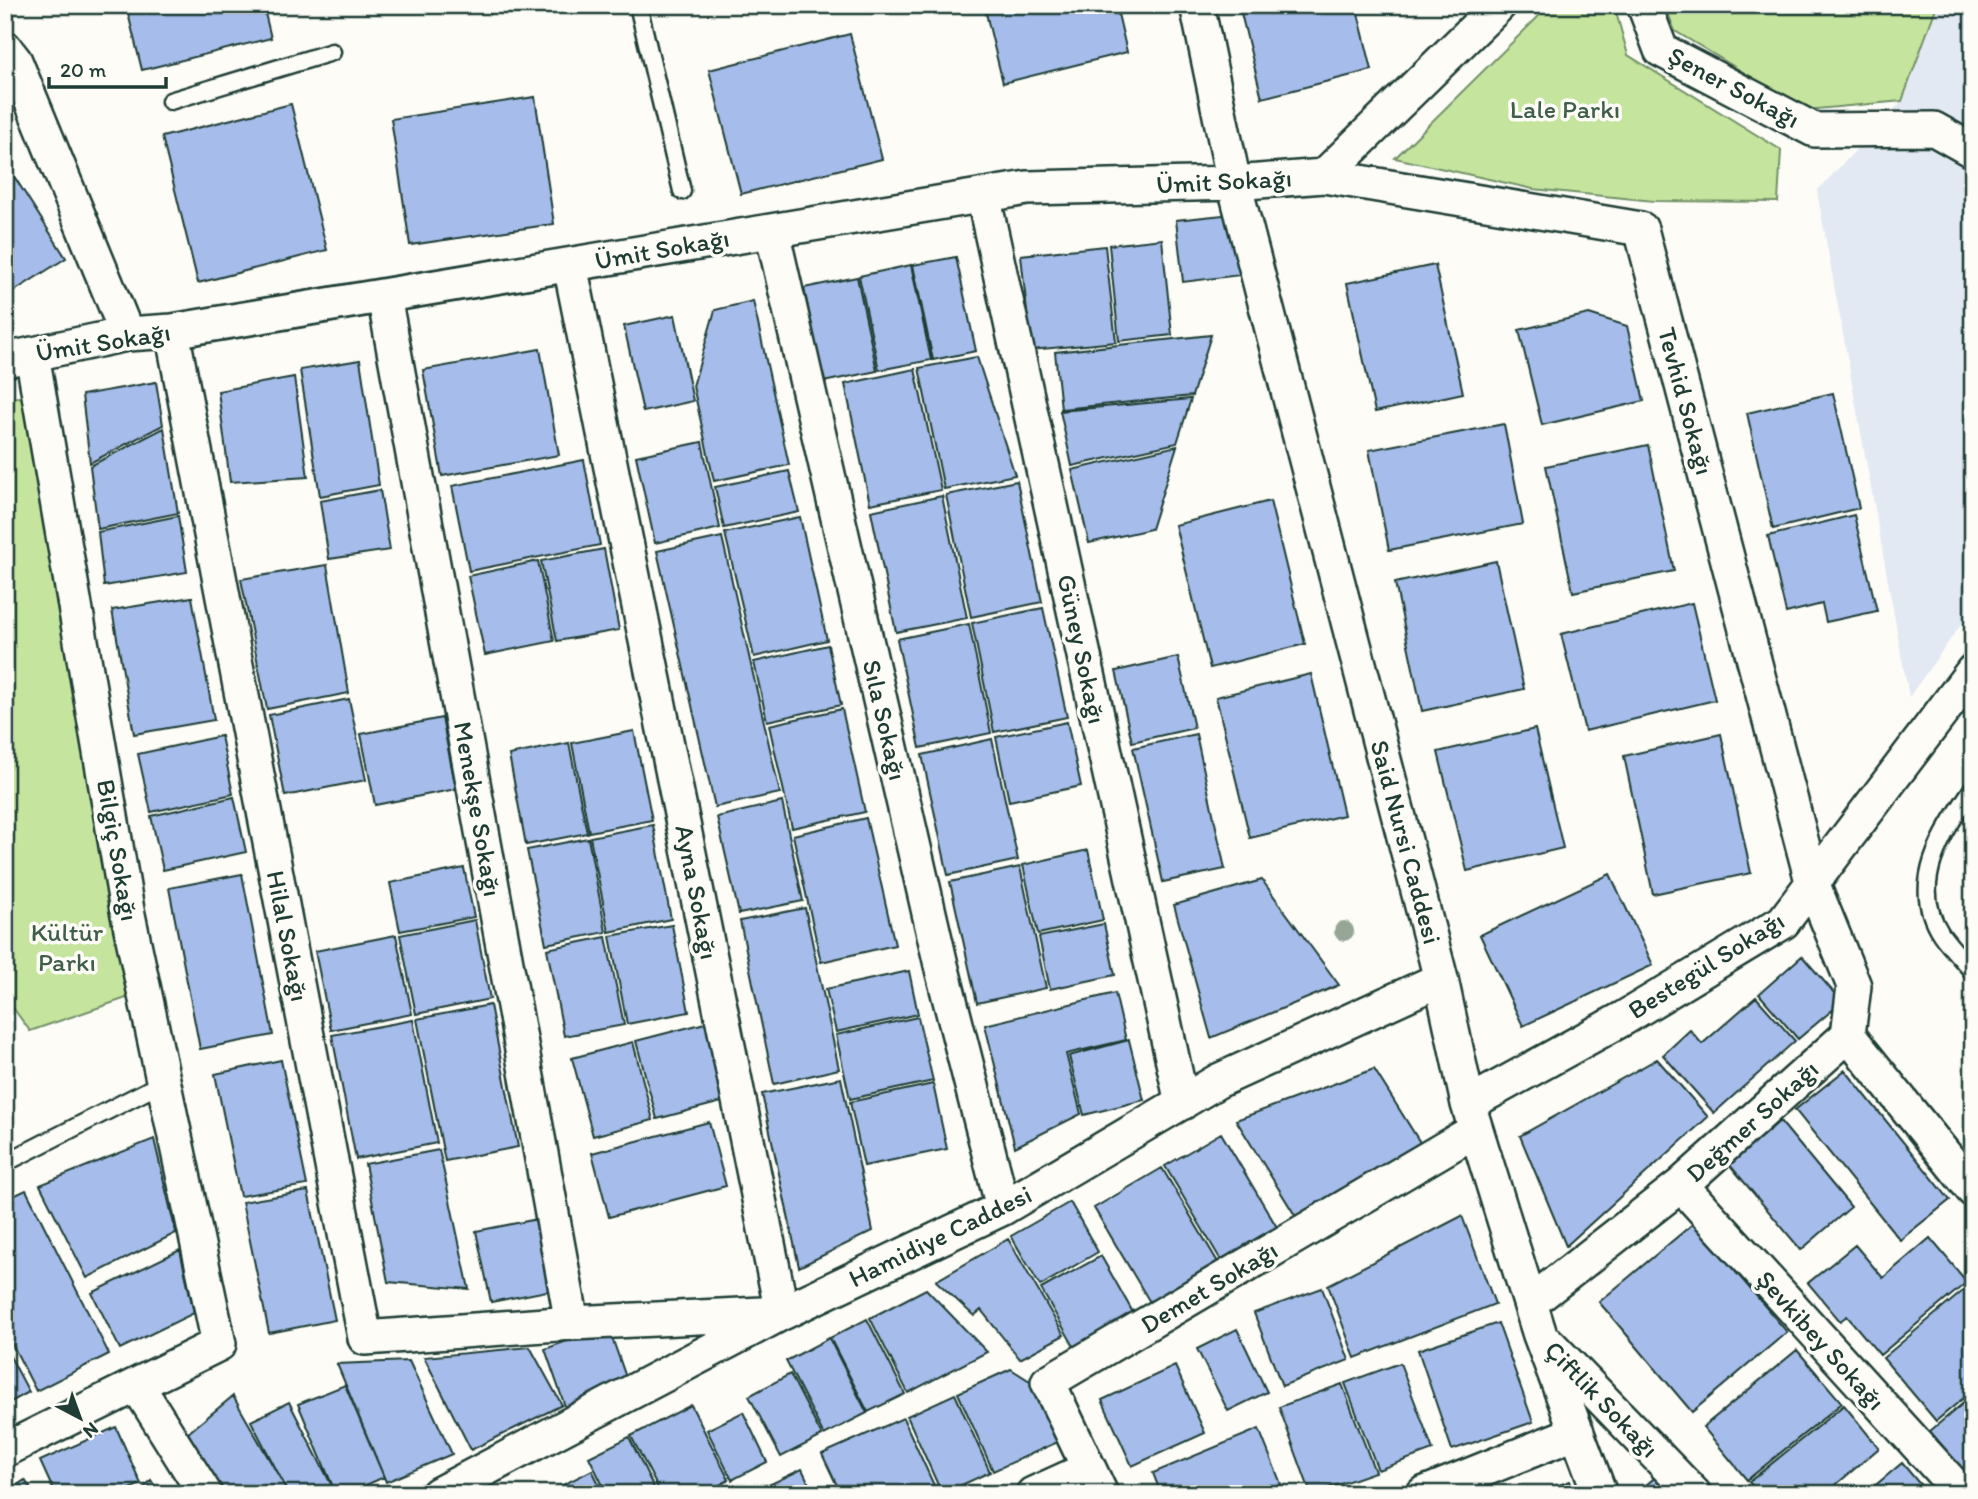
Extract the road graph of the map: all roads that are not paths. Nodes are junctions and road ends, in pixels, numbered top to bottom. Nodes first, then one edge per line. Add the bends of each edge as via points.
1 (638, 5) edge
2 (1197, 5) edge
3 (1499, 5) edge
4 (1644, 5) edge
5 (5, 48) edge
6 (332, 52) dead end
7 (170, 101) dead end
8 (1973, 151) edge
9 (1324, 176) junction
10 (1234, 183) junction
11 (682, 191) dead end
12 (984, 195) junction
13 (772, 231) junction
14 (570, 265) junction
15 (384, 296) junction
16 (172, 331) junction
17 (127, 334) junction
18 (19, 357) edge
19 (1973, 671) edge
20 (1973, 788) edge
21 (1813, 885) junction
22 (1973, 972) edge
23 (1441, 979) junction
24 (1848, 1035) junction
25 (164, 1082) junction
26 (1182, 1103) junction
27 (1472, 1117) junction
28 (5, 1163) edge
29 (1681, 1185) junction
30 (1973, 1190) edge
31 (1003, 1208) junction
32 (1530, 1303) junction
33 (782, 1313) junction
34 (572, 1322) junction
35 (1540, 1335) junction
36 (137, 1385) junction
37 (1577, 1432) junction
38 (5, 1450) edge
39 (1095, 1481) edge
40 (205, 1494) edge
41 (439, 1494) edge
42 (1034, 1494) edge
43 (1423, 1494) edge
44 (1600, 1494) edge
45 (1694, 1494) edge
46 (1962, 1494) edge

1 - 11 lane
2 - 10 street, Said Nursi Caddesi
3 - 9 street
4 - 8 street, Şener Sokağı via 1661,50 1814,130 1934,129
5 - 17 street via 15,61
6 - 7 lane
9 - 10 street, Ümit Sokağı
9 - 21 street, Tevhid Sokağı via 1641,229
10 - 12 street, Ümit Sokağı via 1027,188
10 - 23 street, Said Nursi Caddesi
12 - 13 street, Ümit Sokağı
12 - 26 street, Güney Sokağı
13 - 14 street, Ümit Sokağı
13 - 31 street, Sıla Sokağı via 941,965
14 - 15 street, Ümit Sokağı
14 - 33 street, Ayna Sokağı
15 - 16 street, Ümit Sokağı
15 - 34 street, Menekşe Sokağı
16 - 17 street, Ümit Sokağı
16 - 34 street, Hilal Sokağı via 365,1338
17 - 18 street, Ümit Sokağı
18 - 25 street, Bilgiç Sokağı
19 - 21 street, Bestegül Sokağı
20 - 22 lane via 1935,847 1928,887 1940,932
21 - 24 street via 1854,986
21 - 27 street, Bestegül Sokağı via 1783,922
23 - 26 street, Hamidiye Caddesi via 1218,1080
23 - 27 street, Said Nursi Caddesi
24 - 29 street, Değmer Sokağı
24 - 30 street
25 - 28 lane
25 - 36 street, Bilgiç Sokağı via 219,1344
26 - 31 street, Hamidiye Caddesi
27 - 32 street, Said Nursi Caddesi
27 - 39 street, Demet Sokağı via 1048,1382
29 - 32 street, Değmer Sokağı
29 - 46 street, Şevkibey Sokağı
31 - 33 street, Hamidiye Caddesi
32 - 35 street, Said Nursi Caddesi
33 - 34 street
33 - 41 street, Hamidiye Caddesi
35 - 37 street, Said Nursi Caddesi
35 - 45 street, Çiftlik Sokağı
36 - 38 street
36 - 40 street
37 - 43 street
37 - 44 street, Said Nursi Caddesi
39 - 42 street

